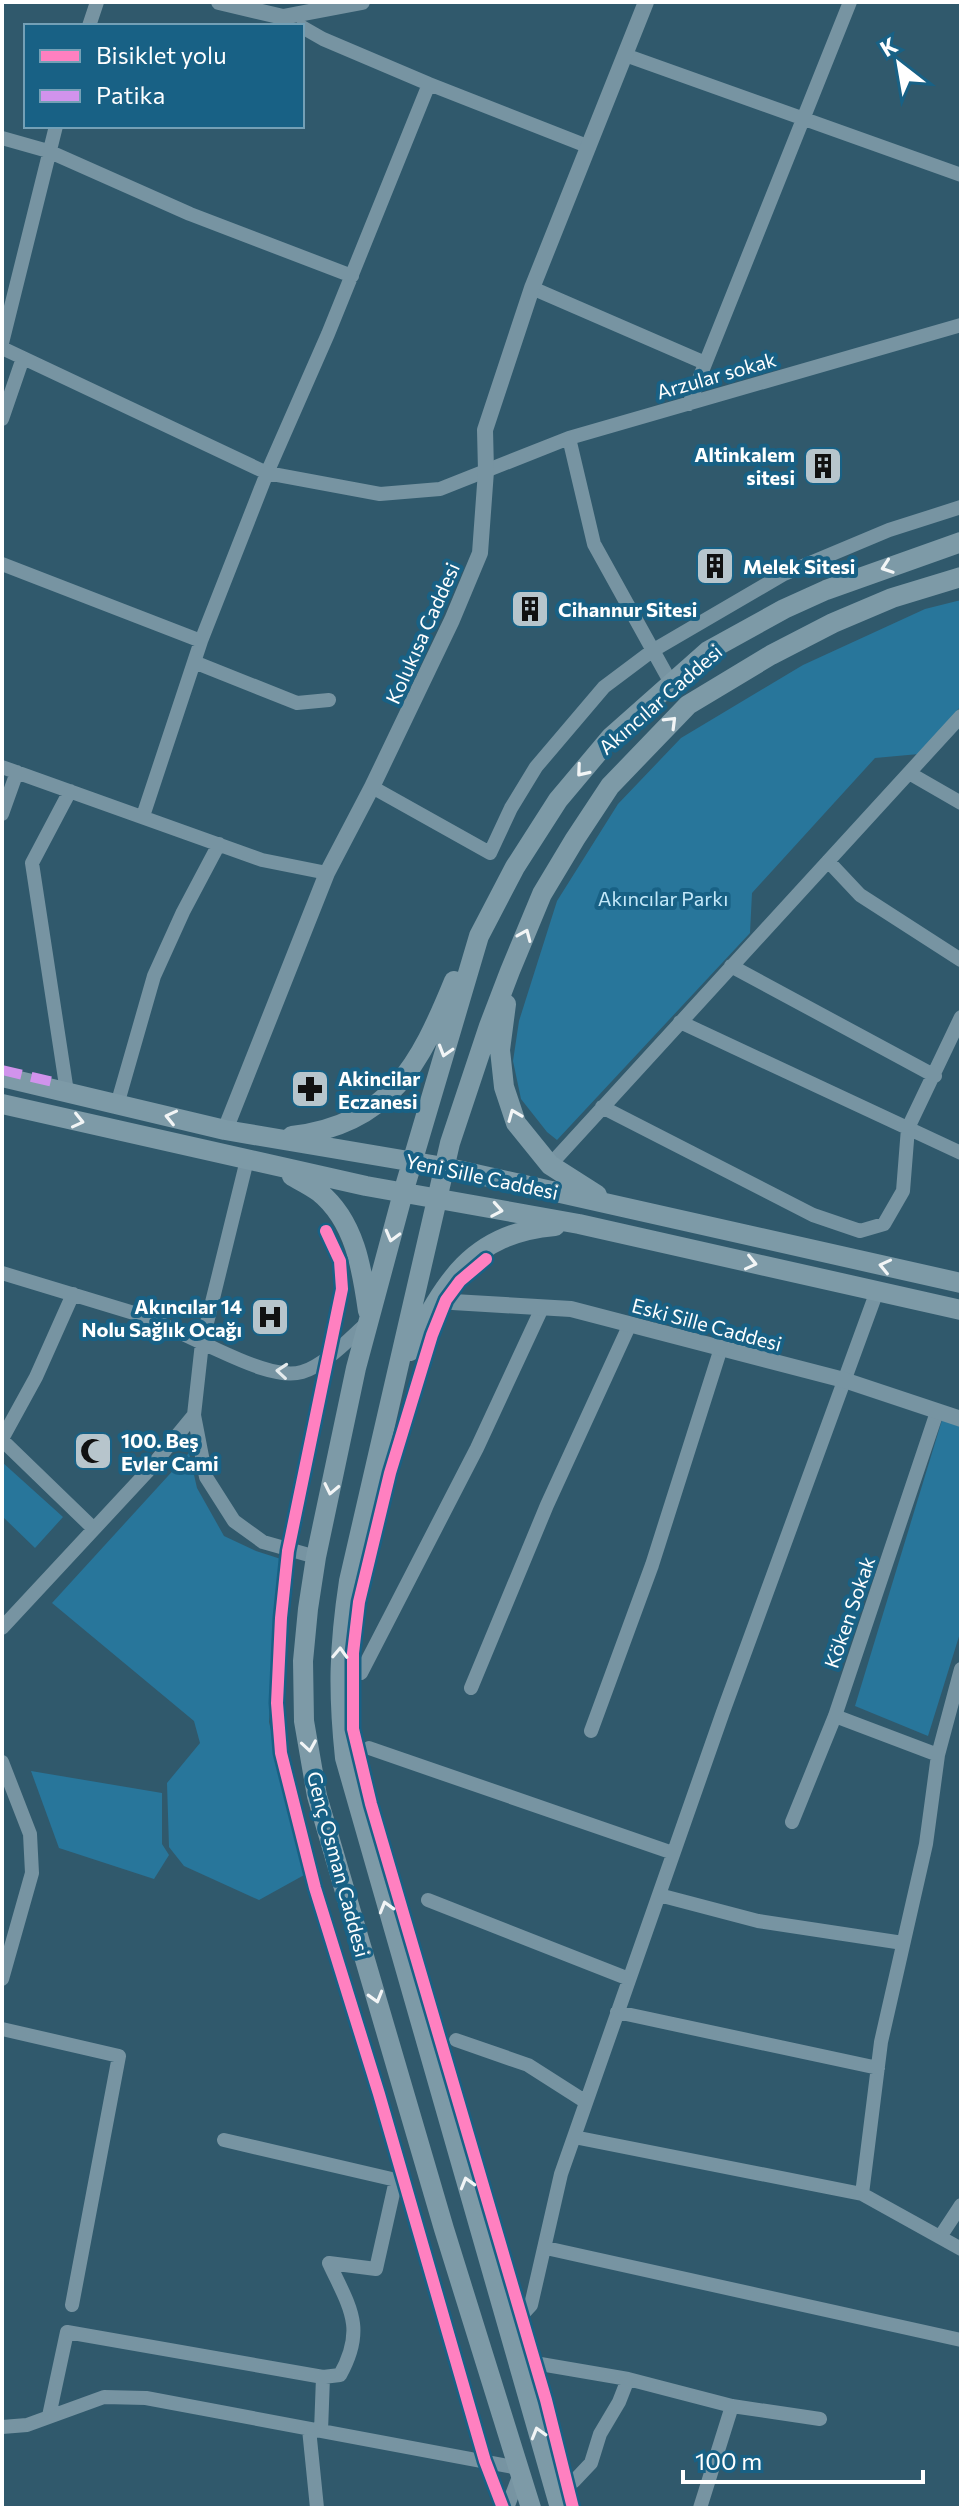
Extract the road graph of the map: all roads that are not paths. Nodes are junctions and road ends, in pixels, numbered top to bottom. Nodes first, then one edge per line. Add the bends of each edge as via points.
1 (97, 2) edge
2 (219, 2) edge
3 (362, 2) edge
4 (646, 2) edge
5 (850, 2) edge
6 (283, 17) junction
7 (90, 24) edge
8 (296, 24) edge
9 (304, 29) edge
10 (625, 55) junction
11 (429, 84) junction
12 (803, 119) junction
13 (55, 128) edge
14 (2, 138) edge
15 (587, 146) junction
16 (48, 151) junction
17 (961, 175) edge
18 (352, 276) junction
19 (532, 288) junction
20 (961, 325) edge
21 (2, 346) edge
22 (23, 358) junction
23 (705, 363) junction
24 (689, 404) junction
25 (2, 419) edge
26 (569, 438) junction
27 (486, 471) junction
28 (267, 473) junction
29 (961, 507) edge
30 (961, 542) edge
31 (2, 564) edge
32 (961, 577) edge
33 (201, 641) junction
34 (652, 651) junction
35 (194, 662) junction
36 (671, 683) junction
37 (329, 700) dead end
38 (961, 716) edge
39 (2, 767) edge
40 (17, 772) junction
41 (909, 773) junction
42 (372, 787) junction
43 (70, 791) junction
44 (961, 803) edge
45 (2, 814) edge
46 (143, 816) junction
47 (219, 844) junction
48 (828, 861) junction
49 (327, 873) junction
50 (479, 936) junction
51 (961, 960) edge
52 (731, 966) junction
53 (510, 971) junction
54 (961, 1017) edge
55 (680, 1022) junction
56 (935, 1076) junction
57 (2, 1077) edge
58 (67, 1092) junction
59 (2, 1104) edge
60 (117, 1105) junction
61 (602, 1107) junction
62 (908, 1128) junction
63 (225, 1130) junction
64 (269, 1139) junction
65 (961, 1153) edge
66 (247, 1160) junction
67 (412, 1161) junction
68 (550, 1165) junction
69 (275, 1166) junction
70 (444, 1167) junction
71 (403, 1193) junction
72 (436, 1199) junction
73 (611, 1203) junction
74 (579, 1224) junction
75 (2, 1273) edge
76 (960, 1280) edge
77 (877, 1291) junction
78 (73, 1294) junction
79 (436, 1301) junction
80 (542, 1308) junction
81 (961, 1310) edge
82 (370, 1320) junction
83 (630, 1324) junction
84 (202, 1343) junction
85 (721, 1348) junction
86 (398, 1377) junction
87 (844, 1380) junction
88 (937, 1412) junction
89 (194, 1415) junction
90 (961, 1419) edge
91 (2, 1439) edge
92 (94, 1529) junction
93 (316, 1557) junction
94 (4, 1622) edge
95 (961, 1669) edge
96 (361, 1673) dead end
97 (471, 1688) dead end
98 (835, 1716) junction
99 (591, 1731) dead end
100 (369, 1748) dead end
101 (938, 1755) junction
102 (2, 1762) edge
103 (792, 1822) dead end
104 (673, 1853) junction
105 (659, 1895) junction
106 (428, 1900) dead end
107 (2, 1925) edge
108 (17, 1933) junction
109 (903, 1943) junction
110 (2, 1979) edge
111 (629, 1979) junction
112 (617, 2012) junction
113 (2, 2029) edge
114 (456, 2040) dead end
115 (878, 2068) junction
116 (586, 2102) junction
117 (574, 2137) junction
118 (224, 2140) dead end
119 (862, 2194) junction
120 (961, 2205) edge
121 (940, 2237) junction
122 (546, 2248) junction
123 (961, 2249) edge
124 (72, 2305) dead end
125 (509, 2329) junction
126 (961, 2340) edge
127 (517, 2360) junction
128 (323, 2377) junction
129 (628, 2379) junction
130 (732, 2406) junction
131 (49, 2416) junction
132 (820, 2419) dead end
133 (2, 2427) edge
134 (315, 2430) junction
135 (519, 2470) junction
136 (557, 2500) edge
137 (317, 2508) edge
138 (507, 2508) edge
139 (531, 2508) edge
140 (700, 2508) edge

1 - 7 street
2 - 6 street
3 - 6 street
4 - 10 street, Kolukısa Caddesi
5 - 12 street
6 - 8 street
9 - 11 street
10 - 12 street
10 - 15 street, Kolukısa Caddesi
11 - 15 street
11 - 18 street
12 - 17 street
12 - 23 street
13 - 16 street
14 - 16 street
15 - 19 street, Kolukısa Caddesi
16 - 18 street via 190,214
16 - 21 street
18 - 28 street
19 - 23 street
19 - 27 street, Kolukısa Caddesi via 485,430
20 - 24 street, Arzular sokak
21 - 22 street, Arzular sokak
22 - 25 street
22 - 28 street, Arzular sokak
23 - 24 street
24 - 26 street, Arzular sokak
26 - 27 street, Arzular sokak
26 - 34 street via 594,544
27 - 28 street, Arzular sokak via 440,489 380,494
27 - 42 street, Kolukısa Caddesi via 480,553
28 - 33 street
29 - 34 street via 784,574
30 -> 36 main road, Akıncılar Caddesi via 784,609 708,651
31 - 33 street
53 -> 32 main road, Akıncılar Caddesi via 542,894 610,786 688,705 833,623
33 - 35 street
34 - 36 street
34 - 42 street via 604,687 536,767 490,853
35 - 37 street via 297,703
35 - 46 street
36 -> 50 main road, Akıncılar Caddesi via 611,737 558,800
38 - 41 street
39 - 40 street
40 - 43 street
40 - 45 street
41 - 44 street
41 - 48 street
42 - 49 street, Kolukısa Caddesi
43 - 46 street
43 - 58 street via 32,863
46 - 47 street
47 - 49 street via 262,860
47 - 60 street via 154,976
48 - 51 street via 860,895
48 - 52 street
49 - 63 street, Kolukısa Caddesi
50 - 64 main road via 461,963 419,1058 390,1095 341,1124
50 -> 67 main road, Akıncılar Caddesi
52 - 55 street
52 - 56 street
68 -> 53 main road via 516,1123 504,1087 500,1050
53 - 70 main road, Akıncılar Caddesi
54 - 56 street
55 - 61 street
55 - 62 street
56 - 62 street
57 - 58 main road, Yeni Sille Caddesi
58 - 60 main road, Yeni Sille Caddesi
59 -> 66 main road, Yeni Sille Caddesi
63 -> 60 main road, Yeni Sille Caddesi
61 - 62 street via 764,1192 860,1231 884,1224 903,1191
61 - 68 street
62 - 65 street
63 - 64 main road, Yeni Sille Caddesi
64 - 67 main road, Yeni Sille Caddesi
66 - 69 main road, Yeni Sille Caddesi
66 - 84 street
67 - 70 main road, Yeni Sille Caddesi
67 - 71 main road, Genç Osman Caddesi
68 - 73 main road
69 - 71 main road, Yeni Sille Caddesi
69 - 82 main road via 320,1193 346,1223 362,1269
70 - 72 main road, Genç Osman Caddesi
70 - 73 main road, Yeni Sille Caddesi
71 - 72 main road, Yeni Sille Caddesi
71 -> 82 main road, Genç Osman Caddesi
72 -> 74 main road, Yeni Sille Caddesi
72 - 86 main road, Genç Osman Caddesi
76 -> 73 main road, Yeni Sille Caddesi
74 -> 77 main road, Yeni Sille Caddesi
74 - 79 main road via 539,1227 479,1251
75 - 78 street
77 - 81 main road, Yeni Sille Caddesi
77 - 87 street
78 - 84 street via 147,1317
78 - 91 street
79 - 80 street, Eski Sille Caddesi
79 - 86 main road
80 - 83 street, Eski Sille Caddesi via 571,1309
80 - 96 street
82 -> 84 street via 303,1372 276,1373
82 -> 93 main road, Genç Osman Caddesi
83 - 85 street, Eski Sille Caddesi
83 - 97 street
84 - 89 street
85 - 87 street, Eski Sille Caddesi
85 - 99 street via 652,1565
125 -> 86 main road, Genç Osman Caddesi via 345,1758 340,1640
87 - 88 street, Eski Sille Caddesi
87 - 104 street
88 - 90 street, Eski Sille Caddesi
88 - 98 street, Köken Sokak
89 - 92 street
89 - 93 street via 206,1477 234,1521 263,1542
91 - 92 street
92 - 94 street
93 -> 135 main road, Genç Osman Caddesi via 303,1661 304,1721 317,1796
95 - 101 street
98 - 101 street
98 - 103 street, Köken Sokak
100 - 104 street
101 - 109 street via 926,1844
102 - 108 street via 30,1834 32,1873
104 - 105 street
105 - 109 street via 758,1921
105 - 111 street
106 - 111 street
107 - 108 street
108 - 110 street
109 - 115 street
111 - 112 street
112 - 115 street
112 - 116 street
113 - 124 street via 119,2056
114 - 116 street via 528,2065
115 - 119 street
116 - 117 street
117 - 119 street
117 - 122 street
118 - 128 street via 396,2180 376,2269 329,2263 354,2317 351,2356 340,2375
119 - 121 street
120 - 121 street
121 - 123 street
122 - 125 street via 531,2305
122 - 126 street
125 - 127 main road, Genç Osman Caddesi
127 - 129 street
136 -> 127 main road, Genç Osman Caddesi
128 - 131 street via 67,2332
128 - 134 street
129 - 130 street
129 - 136 street via 591,2463
130 - 132 street
130 - 140 street
131 - 133 street
131 - 134 street via 104,2397 146,2398
134 - 135 street
134 - 137 street
135 - 138 street
135 - 139 main road, Genç Osman Caddesi

